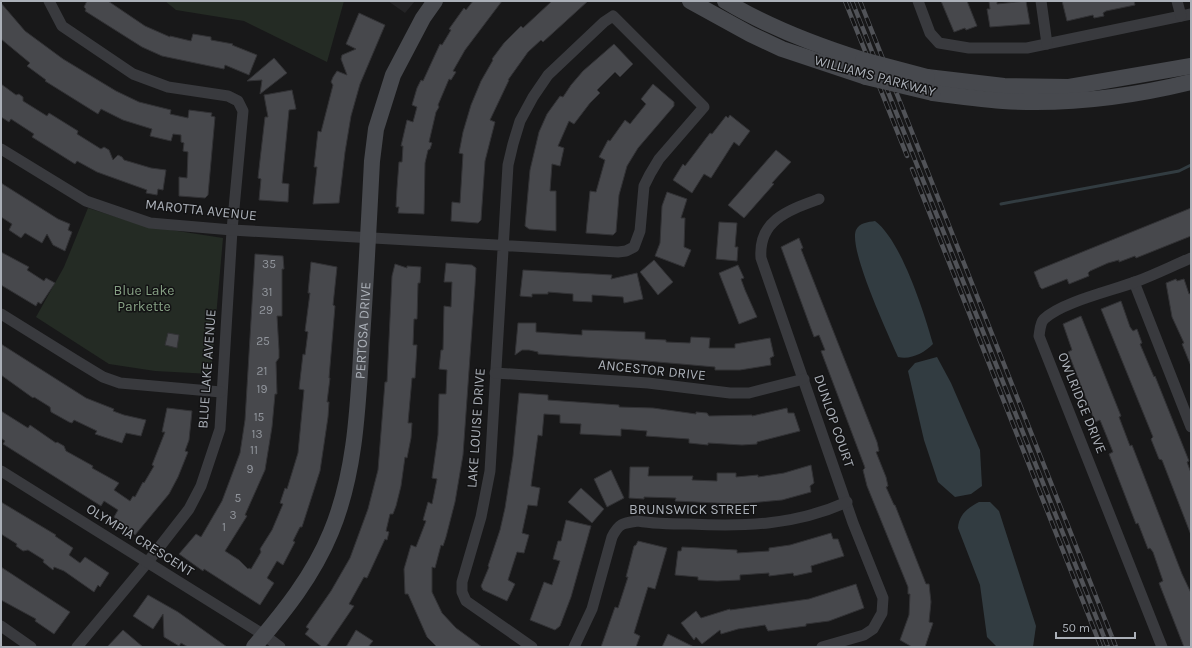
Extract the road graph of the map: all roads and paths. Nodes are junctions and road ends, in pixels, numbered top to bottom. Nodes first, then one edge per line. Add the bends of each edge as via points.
1 (50, 1) edge
2 (435, 1) edge
3 (690, 1) edge
4 (725, 1) edge
5 (918, 1) edge
6 (1041, 1) edge
7 (1177, 1) edge
8 (1186, 15) edge
9 (1047, 44) junction
10 (1191, 66) edge
11 (1191, 82) edge
12 (1, 149) edge
13 (819, 199) dead end
14 (232, 230) junction
15 (368, 238) junction
16 (503, 245) junction
17 (1191, 258) edge
18 (1134, 282) junction
19 (1, 314) edge
20 (495, 373) junction
21 (804, 379) junction
22 (221, 392) junction
23 (1191, 427) edge
24 (1, 471) edge
25 (847, 502) junction
26 (147, 563) junction
27 (1, 626) edge
28 (259, 641) edge
29 (32, 647) edge
30 (77, 647) edge
31 (280, 647) edge
32 (532, 647) edge
33 (574, 647) edge
34 (822, 647) edge
35 (1162, 647) edge

1 - 14 street, BLUE LAKE AVENUE via 62,26 133,74 168,87 228,96 238,102 243,111
2 - 15 main road, PERTOSA DRIVE via 423,18 393,75 376,129
3 - 11 main road, WILLIAMS PARKWAY, bridge via 782,49 866,77 933,94 1003,101 1070,101 1123,95
4 - 10 main road, WILLIAMS PARKWAY, bridge via 818,46 927,77 1004,86 1069,87
5 - 9 street via 930,33 939,43 969,48 1027,48
6 - 9 street
7 - 8 street
8 - 9 street
12 - 14 street, MAROTTA AVENUE via 86,201 120,214 150,223
13 - 21 street, DUNLOP COURT via 781,215 765,231 760,252
14 - 15 street, MAROTTA AVENUE
14 - 22 street, BLUE LAKE AVENUE
15 - 16 street, MAROTTA AVENUE
15 - 28 main road, PERTOSA DRIVE via 358,408 344,494 331,532 315,565 293,601
16 - 16 street, LAKE LOUISE DRIVE via 618,252 634,248 640,231 644,186 659,159 704,107 613,16 548,75 520,121 508,165
16 - 20 street, LAKE LOUISE DRIVE
17 - 18 street, OWLRIDGE DRIVE
18 - 23 street
18 - 35 street, OWLRIDGE DRIVE via 1053,312 1043,320 1039,336
19 - 22 street via 103,377 120,383
20 - 21 street, ANCESTOR DRIVE via 648,383 730,393 749,393
20 - 32 street, LAKE LOUISE DRIVE via 488,486 463,576 462,592 466,601
21 - 25 street, DUNLOP COURT
22 - 26 street, BLUE LAKE AVENUE via 220,428 201,486 189,510
24 - 26 street, OLYMPIA CRESCENT
25 - 33 street, BRUNSWICK STREET via 811,515 766,524 721,527 627,522 618,526 612,536 592,609
25 - 34 street, DUNLOP COURT via 883,598 882,613 876,626 864,635
26 - 28 street, OLYMPIA CRESCENT
26 - 30 street, BLUE LAKE AVENUE
27 - 29 street
28 - 31 street, OLYMPIA CRESCENT

